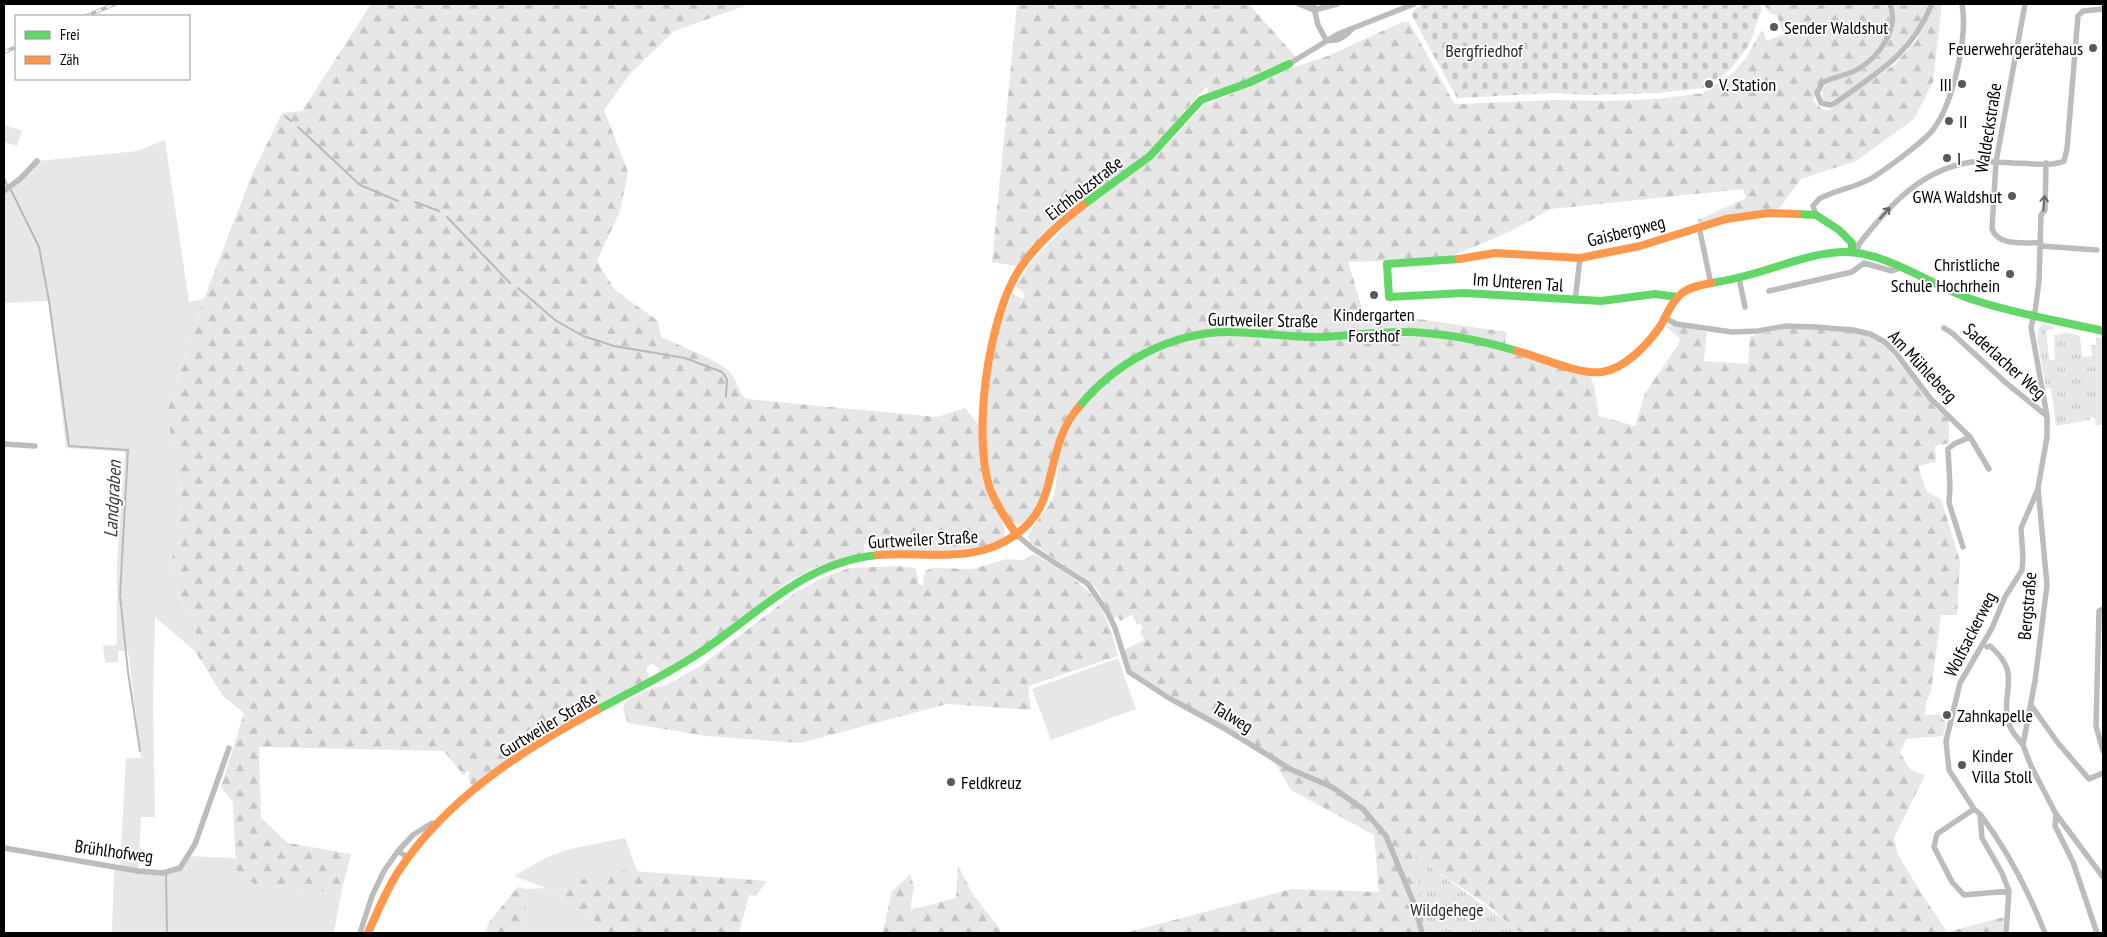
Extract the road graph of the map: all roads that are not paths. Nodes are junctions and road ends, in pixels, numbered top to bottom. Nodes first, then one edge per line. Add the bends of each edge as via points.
1 (1299, 4) edge
2 (1338, 4) edge
3 (1414, 4) edge
4 (1890, 4) edge
5 (1932, 4) edge
6 (1962, 4) edge
7 (2025, 4) edge
8 (1313, 7) edge
9 (2103, 9) edge
10 (1326, 40) junction
11 (1289, 64) joint
12 (37, 161) dead end
13 (1996, 162) junction
14 (2046, 163) junction
15 (4, 191) edge
16 (1816, 215) junction
17 (1699, 227) junction
18 (2041, 244) junction
19 (2097, 250) dead end
20 (1855, 252) junction
21 (1580, 258) junction
22 (1387, 264) joint
23 (1900, 268) junction
24 (1739, 278) junction
25 (1711, 284) junction
26 (1769, 291) dead end
27 (1678, 297) junction
28 (1575, 301) junction
29 (1746, 306) dead end
30 (2034, 316) junction
31 (1665, 318) junction
32 (1944, 328) dead end
33 (2103, 331) edge
34 (2046, 416) junction
35 (1970, 437) junction
36 (4, 444) edge
37 (34, 446) dead end
38 (1989, 469) dead end
39 (2038, 488) junction
40 (1016, 535) junction
41 (1963, 547) dead end
42 (2101, 610) edge
43 (1987, 647) dead end
44 (2031, 705) junction
45 (2023, 745) junction
46 (229, 748) dead end
47 (2103, 751) edge
48 (2103, 773) edge
49 (1974, 808) junction
50 (1980, 814) junction
51 (2056, 814) junction
52 (436, 825) junction
53 (4, 848) edge
54 (398, 851) junction
55 (407, 857) junction
56 (2103, 877) edge
57 (2009, 891) junction
58 (360, 933) edge
59 (368, 933) edge
60 (1422, 933) edge
61 (2006, 933) edge
62 (2045, 933) edge
63 (2097, 933) edge

1 - 8 street
2 - 8 street
3 - 10 street, Eichholzstraße via 1354,27 1333,42
4 - 5 street via 1893,16 1882,47 1860,68 1822,83 1817,93 1821,103 1835,103 1892,63 1914,39
6 - 16 street via 1962,30 1954,84 1932,132 1873,177 1818,199 1813,206
7 - 13 street, Waldeckstraße
8 - 10 street
9 - 14 street via 2083,11 2078,16 2067,149 2064,161
10 - 11 street, Eichholzstraße
11 - 40 main road, Eichholzstraße via 1201,100 1150,156 1081,206 1042,242 1019,270 996,326 985,381 982,424 990,488 999,510
12 - 15 street
13 - 14 street
13 - 18 street, Waldeckstraße via 1992,229 1995,236 2004,242
20 -> 13 street via 1900,195 1916,184 1952,166
18 -> 14 street, Bergstraße
16 - 17 main road, Gaisbergweg via 1768,213
16 - 20 main road via 1839,230 1852,243
17 - 21 main road, Gaisbergweg via 1640,246
17 - 25 street
18 - 19 street
18 - 30 street, Bergstraße
20 - 23 main road via 1871,255
20 - 24 main road via 1804,259
21 - 22 main road, Gaisbergweg via 1496,253 1446,261
21 - 28 street
22 - 28 main road, Im Unteren Tal via 1389,297 1464,293
23 - 26 street via 1892,271 1864,263 1852,272
23 - 30 main road via 1972,299
24 - 25 main road
24 - 29 street
25 - 27 main road via 1691,288
27 - 28 main road, Im Unteren Tal via 1655,294
27 - 31 main road, Gurtweiler Straße
30 - 33 main road
30 - 34 street, Bergstraße via 2031,327
31 - 35 street, Am Mühleberg via 1676,324 1732,332 1786,326 1870,334 1895,352 1930,398
31 - 40 main road, Gurtweiler Straße via 1638,350 1610,370 1599,372 1501,347 1419,333 1317,337 1216,332 1165,345 1118,368 1074,413 1064,430 1046,496 1033,520
32 - 34 street, Saderlacher Weg
34 - 39 street, Bergstraße via 2047,437
35 - 38 street, Am Mühleberg
35 - 41 street via 1948,449 1949,503
36 - 37 street
39 - 44 street, Bergstraße via 2047,585
39 - 49 street, Wolfsackerweg via 2021,528 2022,570 1960,683 1946,740 1949,770
40 - 52 main road, Gurtweiler Straße via 981,553 870,556 818,570 780,592 694,657 552,735 466,797
40 - 60 street, Talweg via 1088,584 1112,621 1129,672 1290,770 1332,787 1363,809 1386,836 1415,906
42 - 47 street via 2096,726
43 - 45 street via 2001,656 2009,675 2007,717
44 - 45 street, Bergstraße
44 - 48 street via 2058,743 2090,779
45 - 51 street
46 - 53 street, Brühlhofweg via 195,844 180,868 163,873 138,871
49 - 50 street, Wolfsackerweg
49 - 57 street via 1937,834 1934,847 1952,882 1964,895
50 - 57 street via 1982,838
50 - 62 street, Wolfsackerweg via 2029,892
51 - 56 street
51 - 63 street via 2055,826 2074,862
52 - 54 street via 432,823 422,828
52 - 55 main road, Gurtweiler Straße
54 - 55 street
54 - 58 street via 372,896
55 - 59 main road, Gurtweiler Straße via 386,892
57 - 61 street

